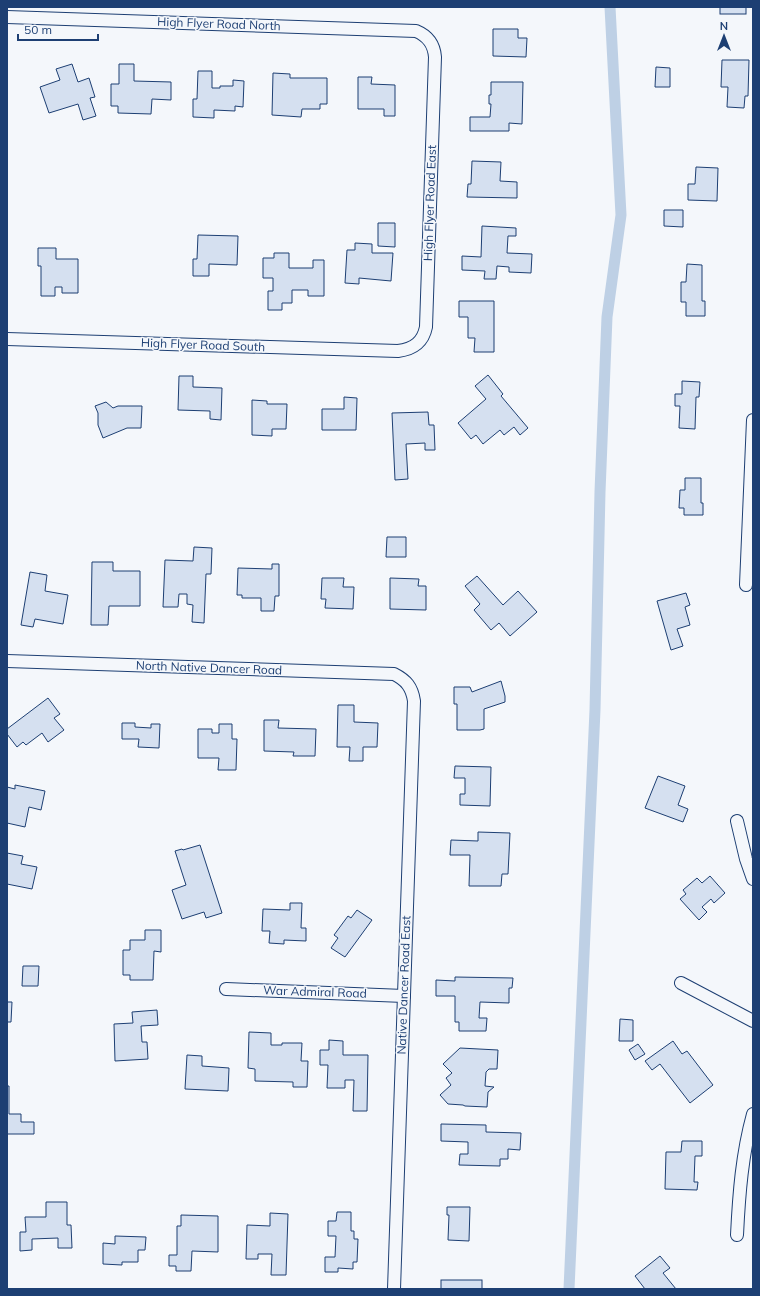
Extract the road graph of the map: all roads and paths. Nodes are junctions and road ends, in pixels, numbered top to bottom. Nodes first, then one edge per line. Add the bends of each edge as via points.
1 (7, 17) edge
2 (429, 39) joint
3 (7, 339) edge
4 (398, 351) joint
5 (753, 420) edge
6 (746, 586) dead end
7 (7, 661) edge
8 (408, 683) joint
9 (737, 821) dead end
10 (753, 879) edge
11 (680, 984) dead end
12 (226, 989) dead end
13 (404, 996) junction
14 (753, 1021) edge
15 (753, 1114) edge
16 (737, 1235) dead end
17 (394, 1289) edge

1 - 2 street, High Flyer Road North via 416,30
2 - 4 street, High Flyer Road East via 435,57 426,326 418,343 407,350
3 - 4 street, High Flyer Road South
5 - 6 street
7 - 8 street, North Native Dancer Road via 394,674
8 - 13 street, Native Dancer Road East via 414,701
9 - 10 street
11 - 14 street
12 - 13 street, War Admiral Road
13 - 17 street, Native Dancer Road East
15 - 16 street via 743,1160

